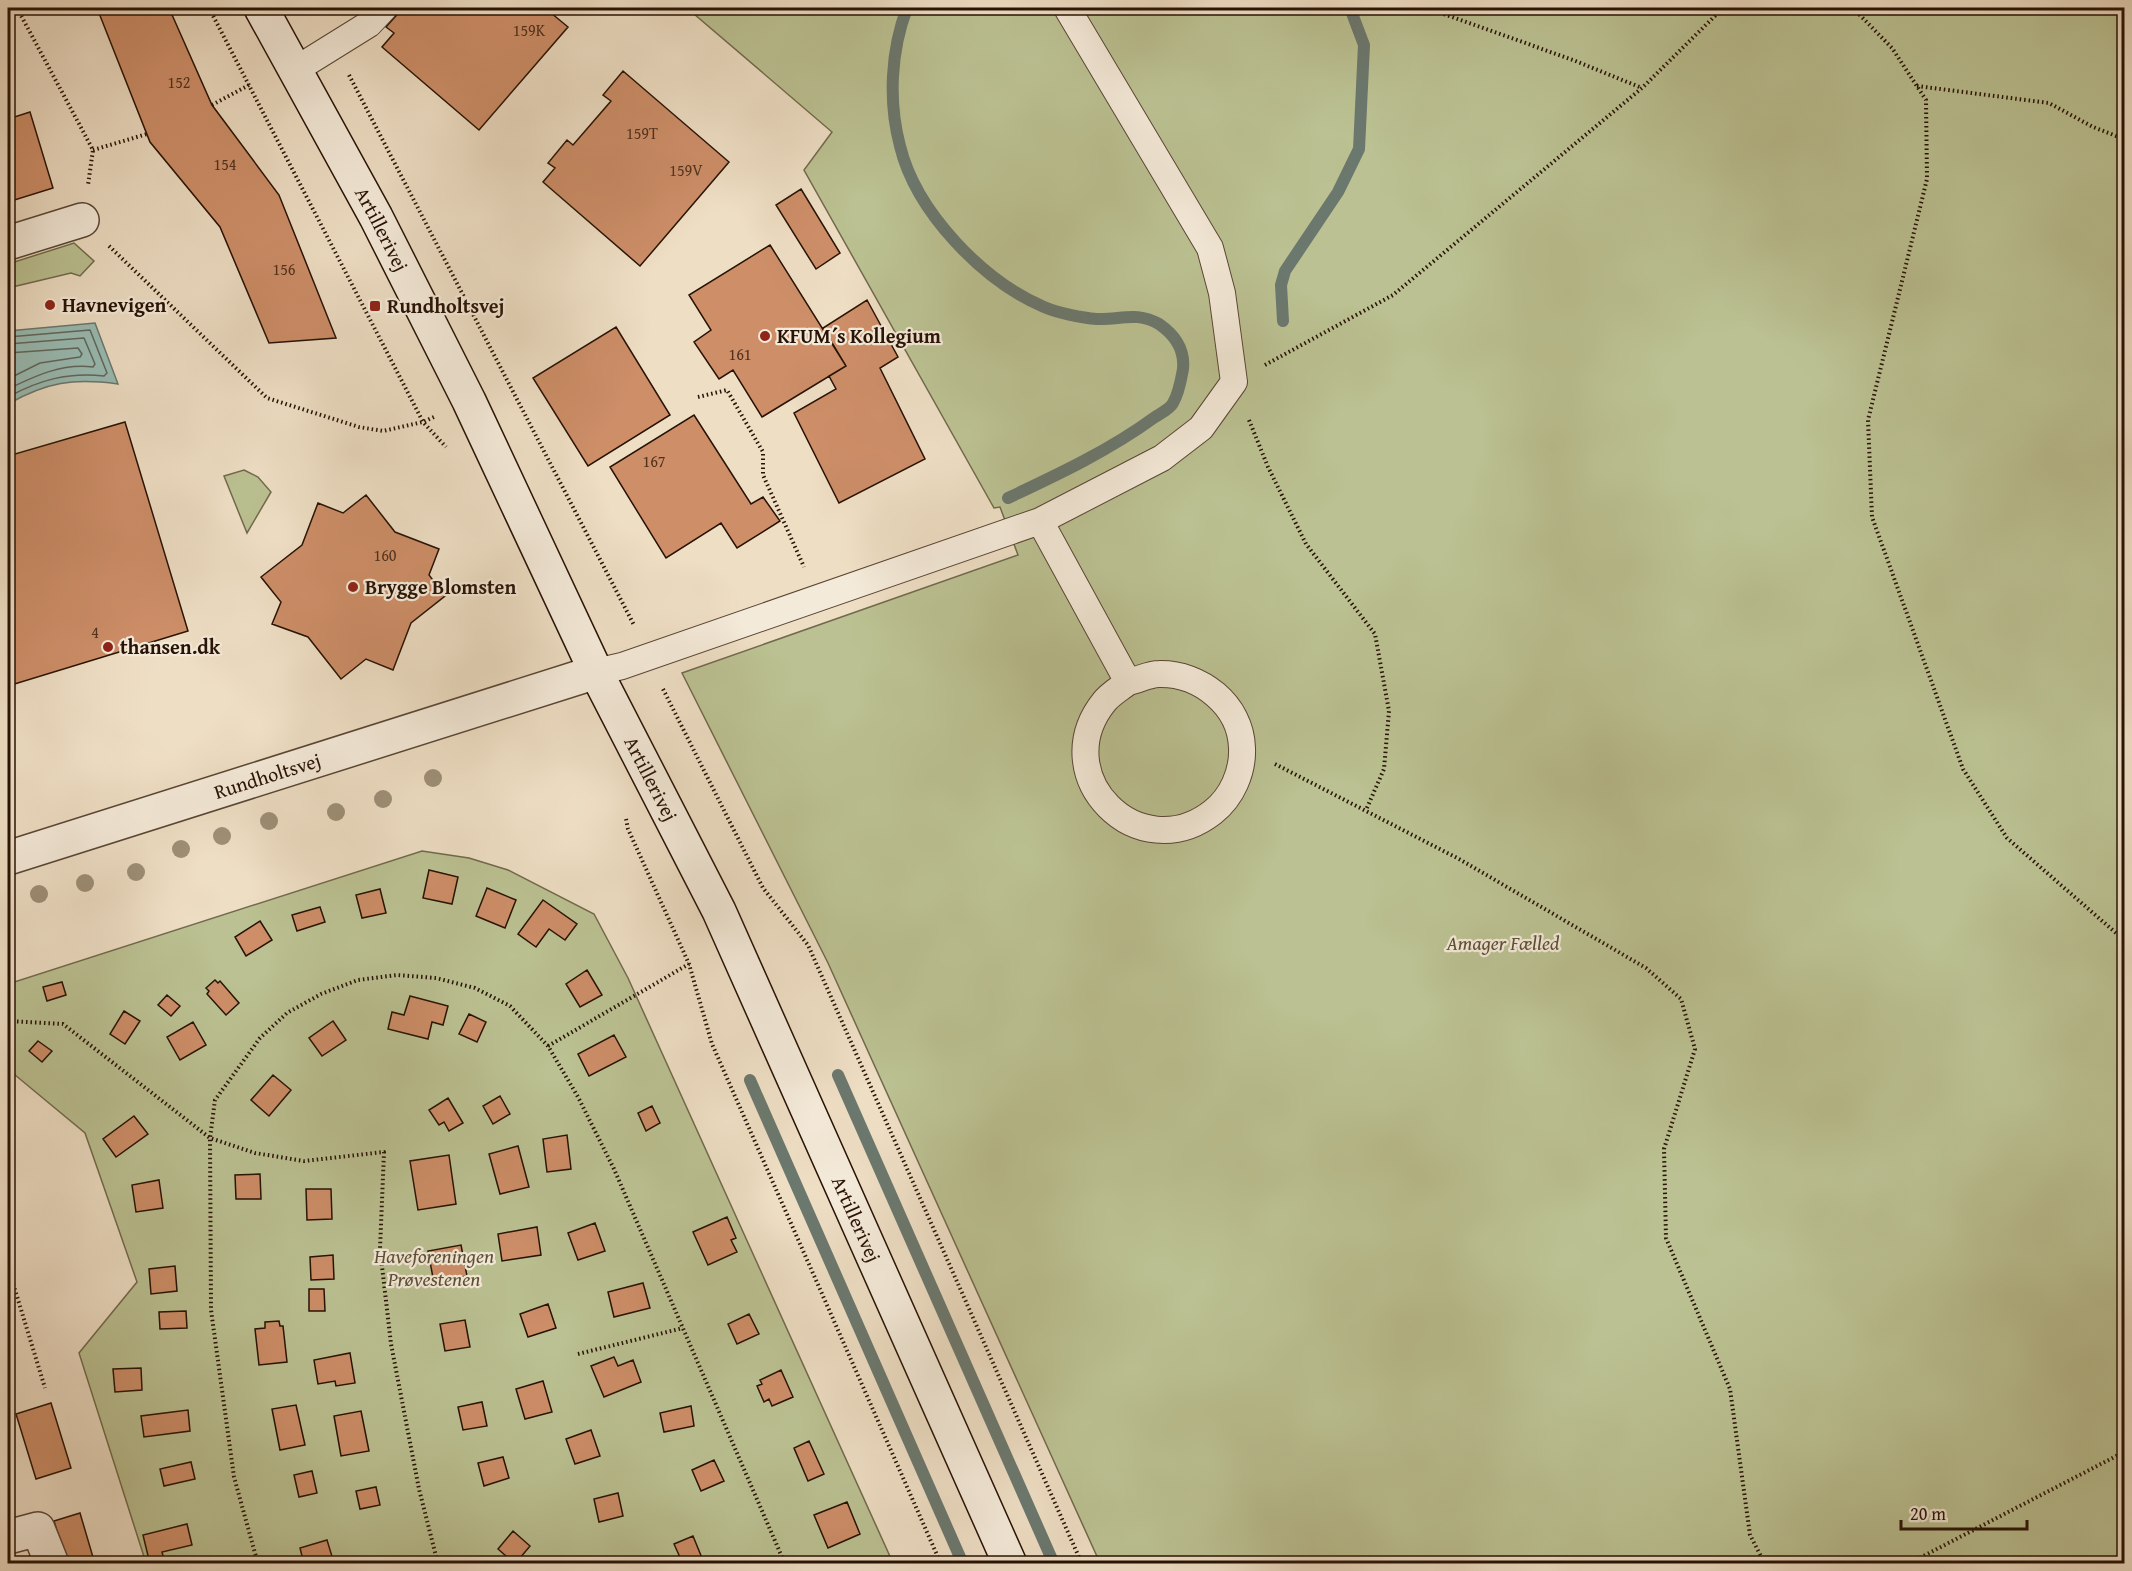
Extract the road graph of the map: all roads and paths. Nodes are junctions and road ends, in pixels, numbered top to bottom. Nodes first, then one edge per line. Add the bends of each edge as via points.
1 (17, 8) edge
2 (209, 8) edge
3 (261, 8) edge
4 (313, 8) edge
5 (384, 8) edge
6 (1067, 8) edge
7 (1427, 8) edge
8 (1724, 8) edge
9 (1853, 8) edge
10 (333, 46) junction
11 (294, 70) junction
12 (249, 85) junction
13 (1916, 86) junction
14 (1642, 88) junction
15 (212, 105) dead end
16 (147, 134) dead end
17 (2124, 139) edge
18 (93, 150) junction
19 (82, 220) junction
20 (8, 243) edge
21 (1234, 382) junction
22 (698, 397) dead end
23 (469, 401) junction
24 (423, 422) junction
25 (452, 453) dead end
26 (1040, 521) junction
27 (817, 598) junction
28 (649, 656) junction
29 (596, 672) junction
30 (1128, 682) junction
31 (1242, 747) junction
32 (624, 808) dead end
33 (1366, 810) junction
34 (8, 858) edge
35 (2124, 940) edge
36 (689, 964) junction
37 (8, 1021) edge
38 (548, 1046) junction
39 (210, 1138) junction
40 (8, 1267) edge
41 (683, 1328) junction
42 (578, 1354) dead end
43 (45, 1388) dead end
44 (2124, 1452) edge
45 (8, 1537) edge
46 (52, 1563) edge
47 (258, 1563) edge
48 (438, 1563) edge
49 (785, 1563) edge
50 (941, 1563) edge
51 (1010, 1563) edge
52 (1082, 1563) edge
53 (1765, 1563) edge
54 (1908, 1563) edge

1 - 18 path
2 - 12 path
3 - 11 street, Artillerivej
4 - 10 path
5 - 10 lane via 369,24
6 - 21 lane via 1210,248 1222,293
7 - 14 path
8 - 14 path
9 - 13 path via 1892,48
10 - 11 lane
10 - 28 path
11 - 23 street, Artillerivej via 376,217
12 - 15 path
12 - 24 path
13 - 17 path via 2049,103
13 - 35 path via 1926,100 1927,178 1868,420 1872,518 1963,769 2007,838
14 - 21 path via 1393,295
16 - 18 path
18 - 19 path
19 - 20 street
19 - 24 path via 267,398 383,431
21 - 26 lane via 1201,428 1162,458
21 - 33 path via 1268,467 1306,544 1375,634 1389,711 1384,769
22 - 27 path via 727,390 764,452 763,475
23 - 24 path
23 - 29 street, Artillerivej
24 - 25 path
26 - 27 lane
26 - 30 lane
27 - 28 lane
28 - 29 lane
28 - 52 path via 763,888 808,945
29 - 34 street, Rundholtsvej
29 - 51 street, Artillerivej via 718,911
30 - 31 lane via 1158,674 1189,678 1215,693 1234,717
30 - 31 lane via 1104,701 1089,728 1085,759 1093,788 1112,812 1139,827 1169,831 1199,823 1223,804 1239,777
31 - 33 path
32 - 36 path via 628,829
33 - 53 path via 1459,859 1646,968 1681,999 1695,1049 1664,1149 1666,1238 1730,1389 1750,1535
36 - 38 path
36 - 50 path via 712,1044
37 - 39 path via 63,1024
38 - 39 path via 510,1006 475,988 436,978 397,975 358,980 287,1013 260,1038 215,1100
38 - 41 path via 614,1169
39 - 47 path via 211,1310 234,1478
39 - 48 path via 255,1153 304,1161 384,1152 380,1249 391,1344 418,1489
40 - 43 path
41 - 42 path
41 - 49 path
44 - 54 path
45 - 46 street via 38,1529

